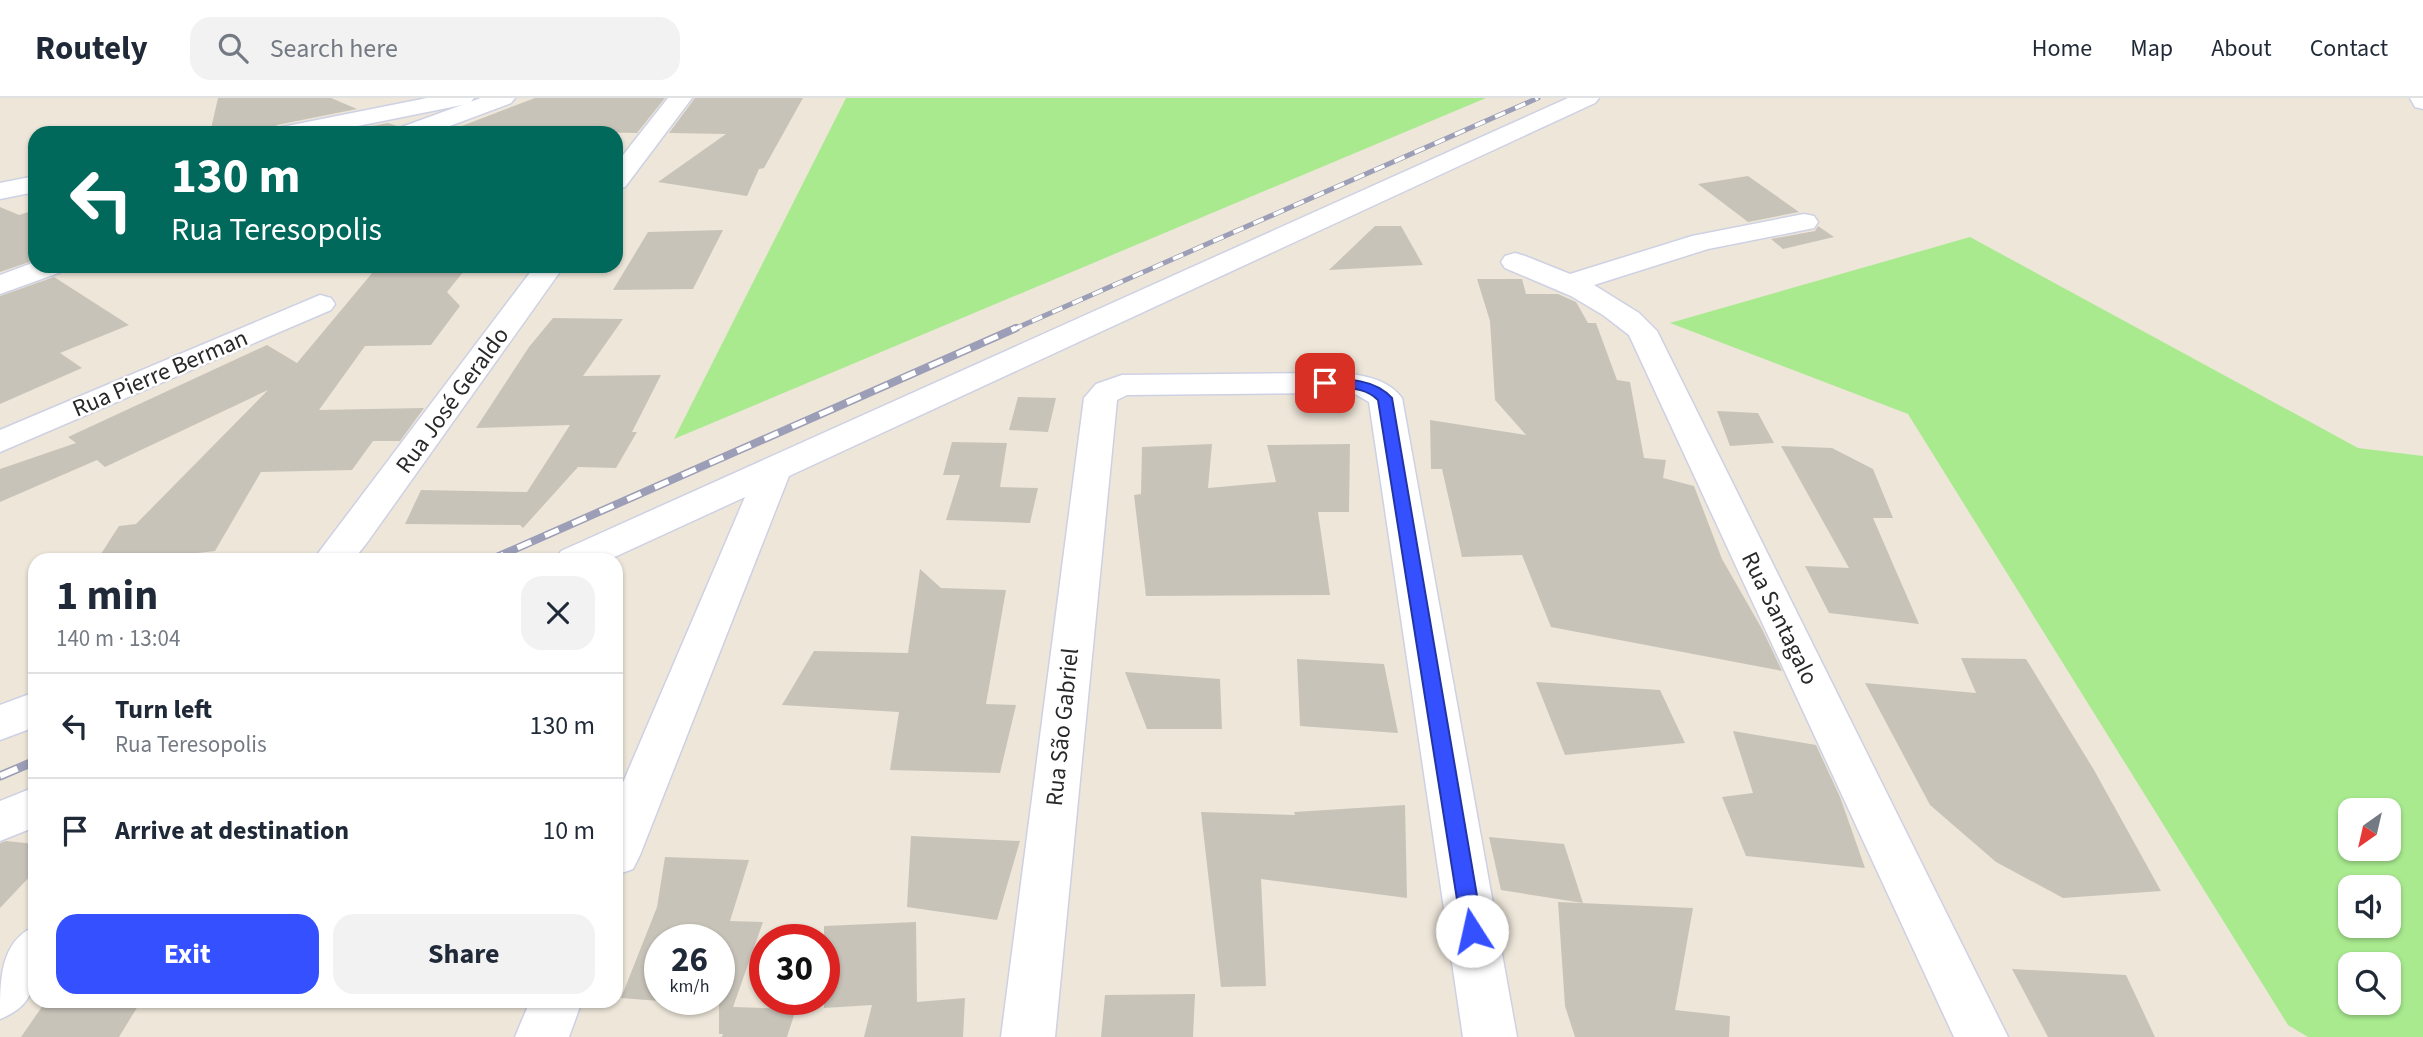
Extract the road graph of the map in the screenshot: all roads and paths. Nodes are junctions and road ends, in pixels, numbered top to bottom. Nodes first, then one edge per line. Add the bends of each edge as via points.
1 (462, 98) edge
2 (503, 98) edge
3 (680, 98) edge
4 (1587, 98) edge
5 (384, 114) junction
6 (323, 126) edge
7 (420, 126) edge
8 (427, 126) edge
9 (623, 172) edge
10 (28, 185) edge
11 (0, 191) edge
12 (1804, 222) dead end
13 (1514, 262) dead end
14 (32, 273) edge
15 (545, 273) edge
16 (1570, 283) junction
17 (0, 285) edge
18 (320, 304) dead end
19 (0, 442) edge
20 (774, 469) junction
21 (343, 547) edge
22 (590, 553) edge
23 (28, 711) edge
24 (0, 724) edge
25 (28, 809) edge
26 (0, 822) edge
27 (623, 838) edge
28 (28, 957) edge
29 (0, 995) edge
30 (553, 1008) edge
31 (542, 1037) edge
32 (1028, 1037) edge
33 (1490, 1037) edge
34 (1981, 1037) edge

1 - 5 street
2 - 8 street
3 - 9 street
4 - 20 street
5 - 6 street
5 - 7 street via 427,114
10 - 11 street
12 - 16 street via 1702,242
13 - 16 street, Rua Santagalo
14 - 17 street
15 - 21 street, Rua José Geraldo
16 - 34 street, Rua Santagalo via 1626,316 1642,331
18 - 19 street, Rua Pierre Berman
20 - 22 street
20 - 27 street
23 - 24 street
25 - 26 street
28 - 29 street
30 - 31 street
32 - 33 street, Rua São Gabriel via 1101,398 1122,385 1353,384 1376,390 1385,398

